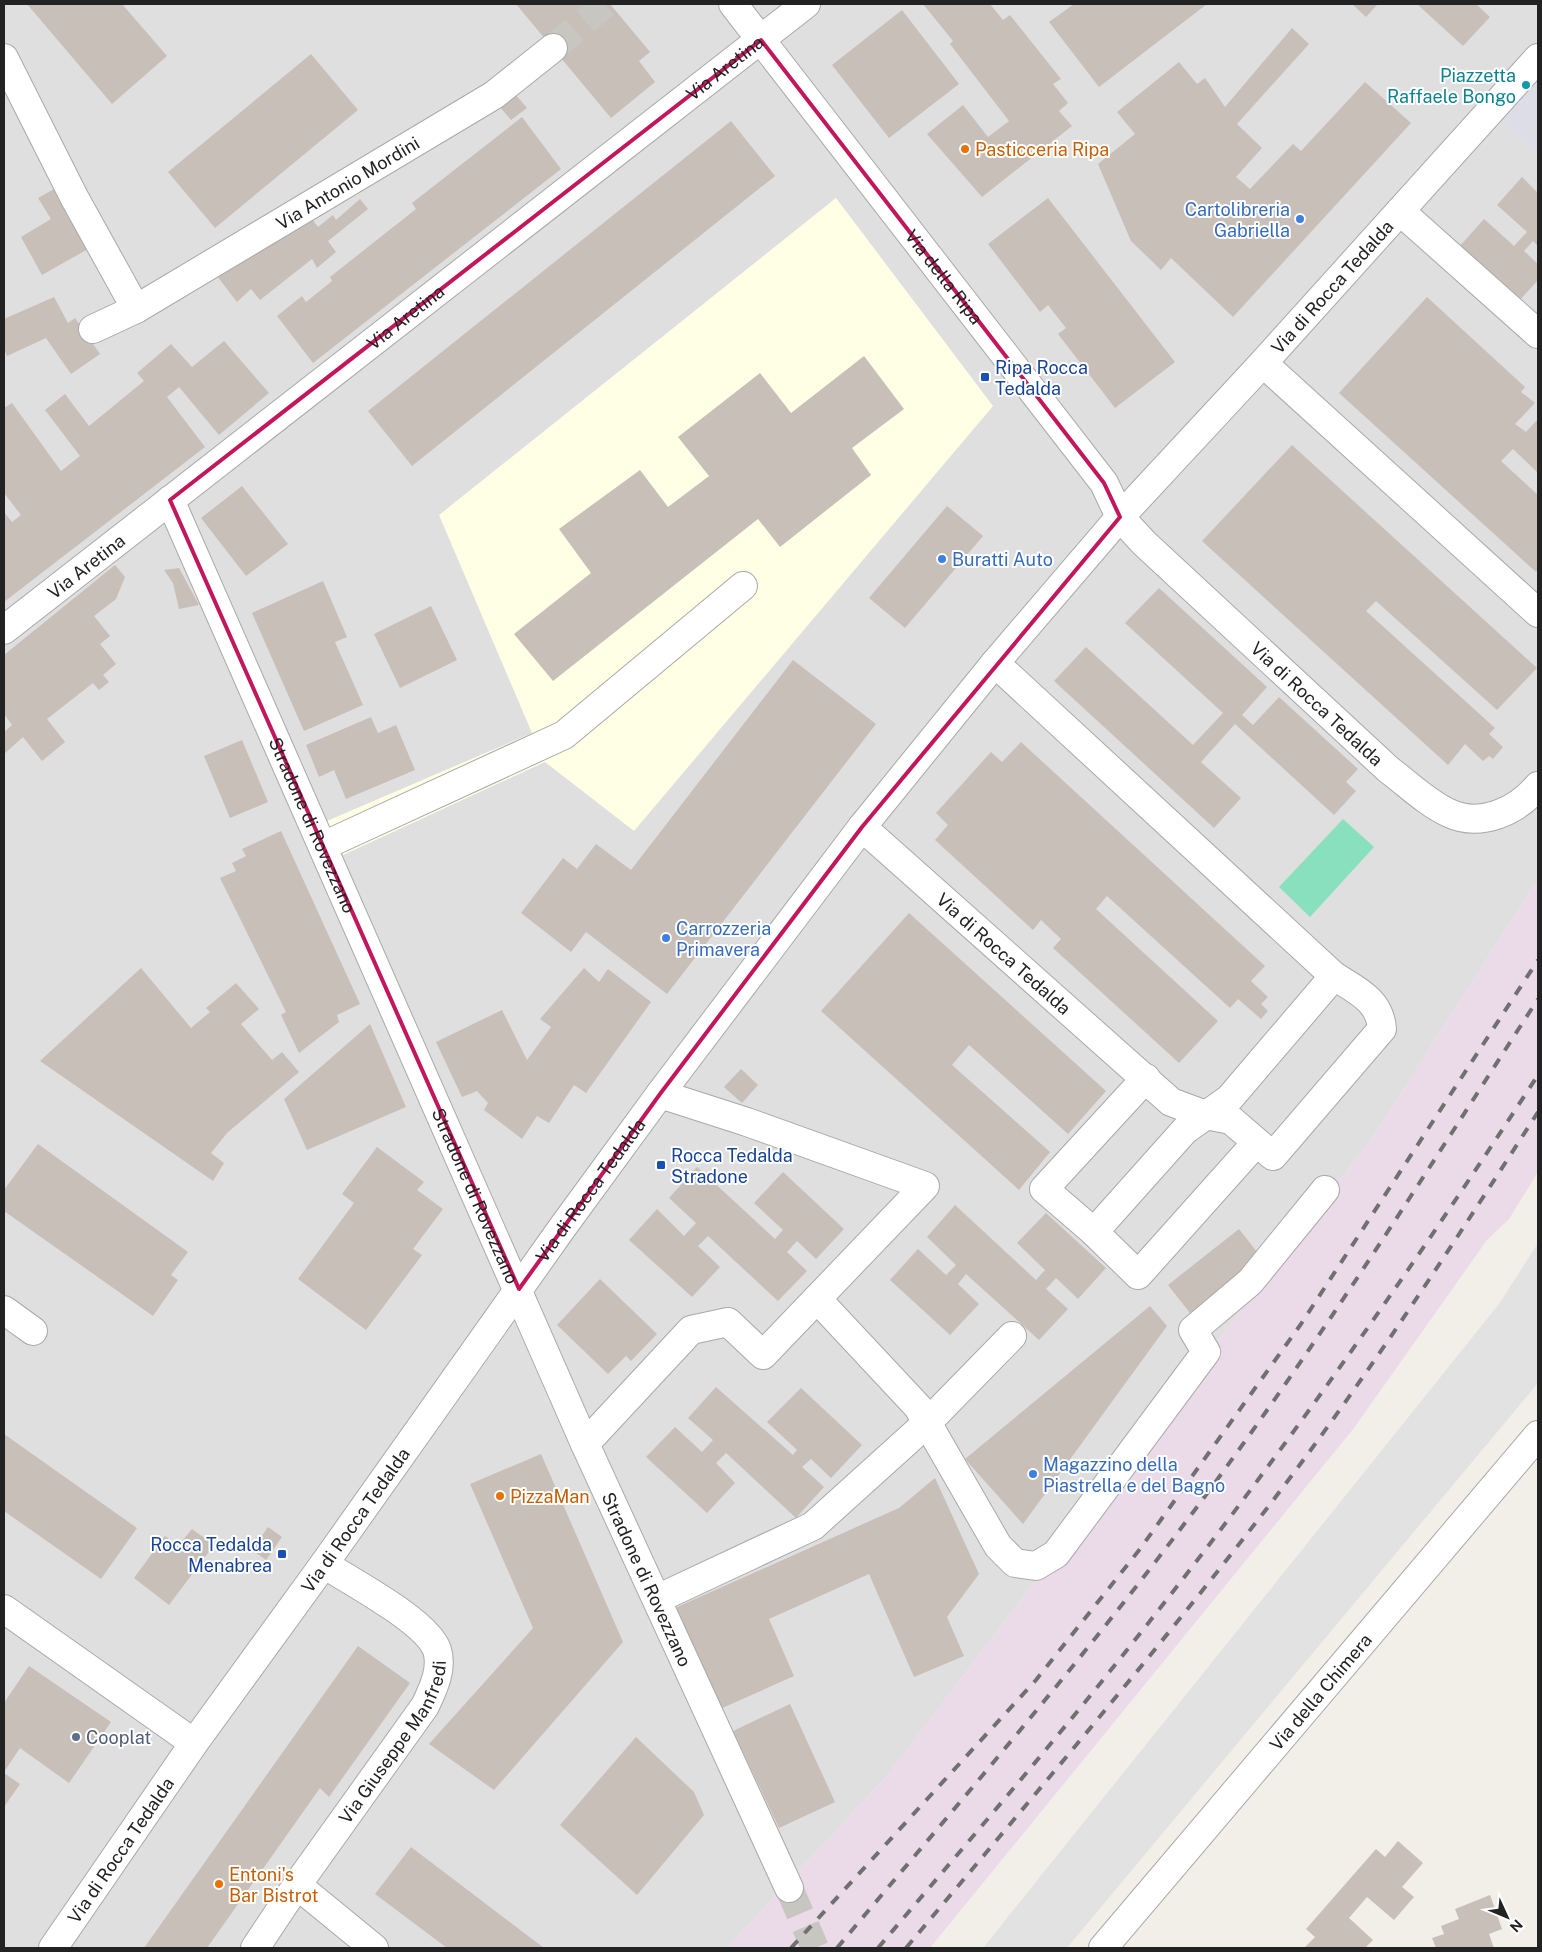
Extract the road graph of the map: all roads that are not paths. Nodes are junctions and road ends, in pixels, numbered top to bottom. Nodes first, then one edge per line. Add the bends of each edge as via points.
1 (733, 4) edge
2 (806, 4) edge
3 (762, 40) junction
4 (553, 48) tunnel mouth
5 (4, 58) edge
6 (1538, 58) edge
7 (1400, 211) junction
8 (136, 309) junction
9 (93, 330) dead end
10 (1538, 334) edge
11 (1263, 363) junction
12 (170, 500) junction
13 (1120, 517) junction
14 (743, 586) dead end
15 (1535, 604) edge
16 (4, 630) edge
17 (995, 664) junction
18 (1538, 786) edge
19 (862, 828) junction
20 (323, 846) junction
21 (1334, 976) junction
22 (1146, 1078) junction
23 (660, 1094) junction
24 (1206, 1115) junction
25 (1256, 1143) junction
26 (1325, 1190) dead end
27 (1094, 1232) junction
28 (519, 1289) junction
29 (817, 1299) junction
30 (4, 1310) edge
31 (33, 1331) dead end
32 (1012, 1336) dead end
33 (927, 1423) junction
34 (1538, 1434) edge
35 (585, 1444) junction
36 (324, 1564) junction
37 (657, 1599) junction
38 (4, 1608) edge
39 (194, 1743) junction
40 (296, 1885) junction
41 (789, 1888) tunnel mouth
42 (53, 1948) edge
43 (255, 1948) edge
44 (374, 1948) edge
45 (1103, 1948) edge

1 - 3 street, Via della Ripa
2 - 3 street, Via Aretina
3 - 12 street, Via Aretina
3 - 13 street, Via della Ripa via 1104,483
4 - 8 street, Via Antonio Mordini via 494,95
5 - 8 street via 74,197
6 - 7 street, Via di Rocca Tedalda
7 - 10 street, Via di Rocca Tedalda
7 - 11 street, Via di Rocca Tedalda
8 - 9 street, Via Antonio Mordini
11 - 13 street, Via di Rocca Tedalda
11 - 15 street, Via di Rocca Tedalda
12 - 16 street, Via Aretina
12 - 20 street, Stradone di Rovezzano
13 - 17 street, Via di Rocca Tedalda
13 - 18 street, Via di Rocca Tedalda via 1144,543 1382,763 1449,814 1482,818 1515,807
14 - 20 street via 564,735
17 - 19 street, Via di Rocca Tedalda
17 - 21 street, Via di Rocca Tedalda
19 - 22 street, Via di Rocca Tedalda
19 - 23 street, Via di Rocca Tedalda
20 - 28 street, Stradone di Rovezzano
21 - 24 street via 1229,1099
21 - 25 street, Via di Rocca Tedalda via 1369,999 1377,1008 1382,1029 1273,1156
22 - 24 street, Via di Rocca Tedalda via 1171,1102
22 - 27 street via 1044,1189
23 - 28 street, Via di Rocca Tedalda
23 - 29 street via 924,1186
24 - 25 street, Via di Rocca Tedalda via 1231,1120
24 - 27 street via 1185,1130
25 - 27 street via 1138,1275
26 - 33 street via 1250,1282 1194,1330 1206,1352 1056,1554 1036,1566 1015,1563 998,1546
28 - 35 street, Stradone di Rovezzano
28 - 36 street, Via di Rocca Tedalda
29 - 33 street via 918,1407
29 - 35 street via 763,1355 728,1322 691,1330
30 - 31 street
32 - 33 street
33 - 37 street via 813,1526
34 - 45 street, Via della Chimera
35 - 37 street, Stradone di Rovezzano
36 - 39 street, Via di Rocca Tedalda
36 - 40 street, Via Giuseppe Manfredi via 424,1629 437,1651 436,1680 424,1706
37 - 41 street, Stradone di Rovezzano
38 - 39 street
39 - 42 street, Via di Rocca Tedalda
40 - 43 street, Via Giuseppe Manfredi
40 - 44 street

